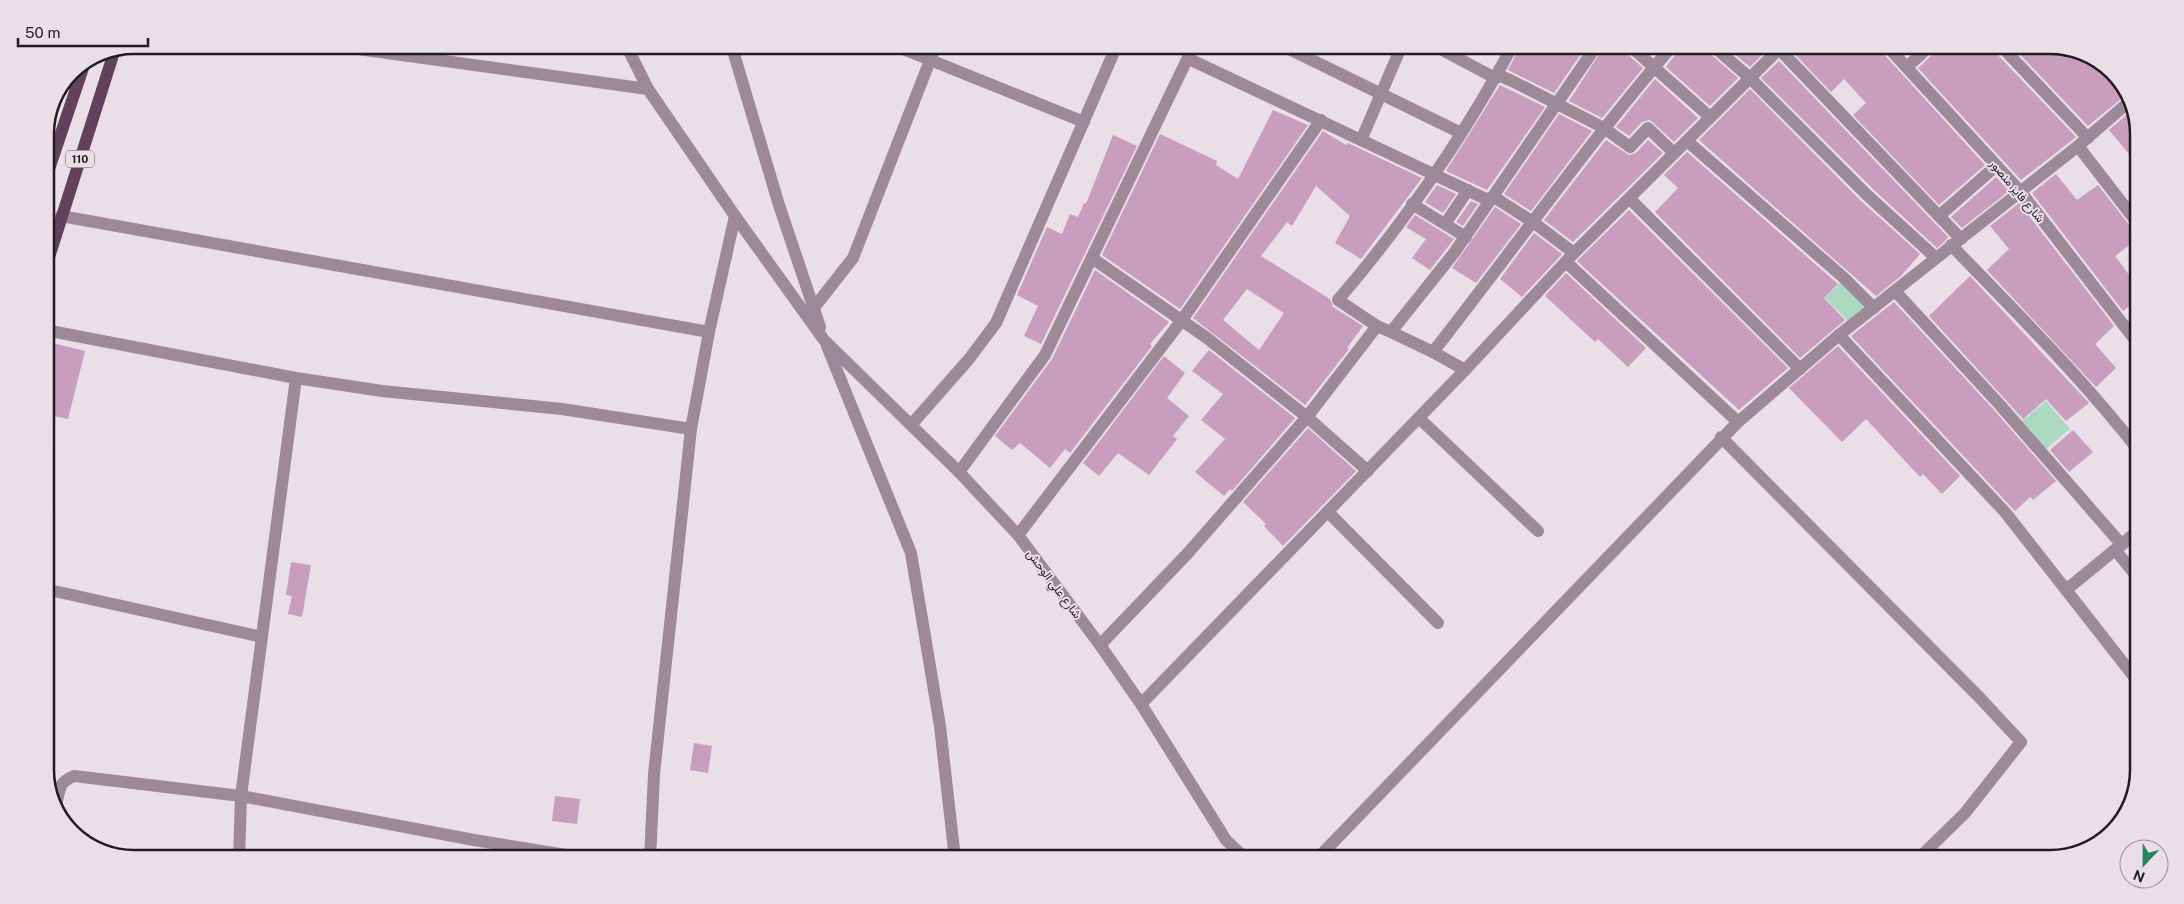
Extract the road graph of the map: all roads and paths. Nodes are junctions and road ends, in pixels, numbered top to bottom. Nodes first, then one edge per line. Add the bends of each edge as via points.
1 (394, 54) edge
2 (630, 54) edge
3 (734, 54) edge
4 (915, 54) edge
5 (932, 54) edge
6 (1114, 54) edge
7 (1191, 54) edge
8 (1299, 54) edge
9 (1399, 54) edge
10 (1450, 54) edge
11 (1508, 54) edge
12 (1591, 54) edge
13 (1639, 54) edge
14 (1665, 54) edge
15 (1722, 54) edge
16 (1774, 54) edge
17 (1788, 54) edge
18 (1895, 54) edge
19 (1921, 54) edge
20 (2008, 54) edge
21 (113, 57) edge
22 (1189, 58) junction
23 (929, 60) junction
24 (1654, 67) junction
25 (1907, 67) junction
26 (81, 74) edge
27 (1495, 78) junction
28 (1750, 78) junction
29 (648, 89) junction
30 (1383, 94) junction
31 (1556, 104) junction
32 (2125, 105) edge
33 (1710, 117) junction
34 (1321, 120) junction
35 (1084, 122) junction
36 (1604, 128) junction
37 (1461, 133) junction
38 (1362, 138) junction
39 (1687, 141) junction
40 (2083, 142) junction
41 (54, 153) edge
42 (1674, 153) junction
43 (1996, 166) junction
44 (1436, 175) junction
45 (1468, 190) junction
46 (2020, 191) junction
47 (1494, 197) junction
48 (1630, 199) junction
49 (1412, 204) junction
50 (2130, 212) edge
51 (61, 216) junction
52 (735, 216) junction
53 (1939, 216) junction
54 (1533, 222) junction
55 (1445, 224) junction
56 (1466, 237) junction
57 (54, 240) edge
58 (1956, 242) junction
59 (1570, 257) junction
60 (1092, 258) junction
61 (1936, 258) junction
62 (1895, 291) junction
63 (813, 308) junction
64 (1874, 308) junction
65 (1182, 320) junction
66 (1377, 326) junction
67 (54, 332) edge
68 (709, 332) junction
69 (1391, 332) junction
70 (2130, 333) edge
71 (1839, 335) junction
72 (824, 340) junction
73 (1433, 352) junction
74 (1800, 369) junction
75 (1465, 370) junction
76 (296, 378) junction
77 (1307, 417) junction
78 (1419, 418) junction
79 (1738, 422) junction
80 (911, 425) junction
81 (691, 429) junction
82 (1722, 437) junction
83 (2130, 440) edge
84 (1368, 471) junction
85 (959, 472) junction
86 (1328, 512) junction
87 (1538, 531) dead end
88 (1018, 535) junction
89 (2130, 538) edge
90 (2119, 548) junction
91 (2130, 565) edge
92 (2066, 590) junction
93 (54, 591) edge
94 (1438, 623) dead end
95 (262, 637) junction
96 (1100, 645) junction
97 (2130, 672) edge
98 (1141, 704) junction
99 (58, 795) edge
100 (241, 796) junction
101 (238, 850) edge
102 (536, 850) edge
103 (650, 850) edge
104 (954, 850) edge
105 (1237, 850) edge
106 (1326, 850) edge
107 (1927, 850) edge

1 - 29 street
2 - 29 street
3 - 63 street via 778,205
4 - 23 street
5 - 23 street
6 - 35 street
7 - 22 street
8 - 30 street
9 - 30 street
10 - 27 street
11 - 27 street
12 - 31 street
13 - 24 street
14 - 24 street
15 - 28 street
16 - 28 street
17 - 53 street
18 - 25 street, شارع فايز منصور
19 - 25 street
20 - 40 street
21 - 51 main road, 110
22 - 34 street
22 - 60 street
23 - 35 street
23 - 63 street via 853,258
24 - 33 street
24 - 36 street
25 - 43 street, شارع فايز منصور
26 - 41 main road, 110
27 - 31 street via 1501,76
27 - 37 street
28 - 33 street
28 - 61 street via 1859,188
29 - 52 street
30 - 37 street
30 - 38 street
31 - 36 street
31 - 47 street
32 - 40 street
33 - 39 street
34 - 38 street
34 - 65 street
35 - 80 street via 996,323 970,359
36 - 42 street via 1630,147 1648,128
36 - 54 street
37 - 44 street
38 - 44 street
39 - 42 street
39 - 64 street
40 - 46 street
40 - 50 street
42 - 48 street
43 - 46 street, شارع فايز منصور
43 - 53 street
44 - 45 street
44 - 49 street
45 - 47 street via 1486,198
45 - 55 street
46 - 58 street
46 - 70 street, شارع فايز منصور
47 - 54 street
47 - 56 street
48 - 59 street
48 - 74 street
49 - 55 street
49 - 66 street via 1372,261 1338,300
51 - 57 main road, 110
51 - 68 street
52 - 68 street
52 - 72 street
53 - 58 street
54 - 59 street
54 - 73 street
55 - 56 street
56 - 69 street
58 - 61 street
58 - 83 street
59 - 75 street
59 - 79 street
60 - 65 street
60 - 85 street via 1045,355
61 - 62 street
62 - 64 street
62 - 90 street via 2000,404
63 - 72 street
64 - 71 street
65 - 77 street
65 - 88 street
66 - 69 street
66 - 77 street
67 - 76 street
68 - 81 street
69 - 73 street
71 - 74 street
71 - 92 street via 2005,512
72 - 80 street, شارع علي الوحش
72 - 104 street via 911,553 940,726
73 - 75 street
74 - 79 street
75 - 78 street
76 - 81 street via 382,391 562,409
76 - 95 street
77 - 84 street
77 - 96 street via 1188,553
78 - 84 street
78 - 87 street
79 - 82 street
80 - 85 street, شارع علي الوحش
81 - 103 street via 654,774
82 - 106 street
82 - 107 street via 2021,742 1965,813
84 - 86 street
85 - 88 street, شارع علي الوحش
86 - 94 street
86 - 98 street
88 - 96 street, شارع علي الوحش
89 - 90 street
90 - 91 street
90 - 92 street
92 - 97 street
93 - 95 street
95 - 100 street
96 - 98 street, شارع علي الوحش
98 - 105 street, شارع علي الوحش via 1226,840
99 - 100 street via 60,786 74,776
100 - 101 street
100 - 102 street

